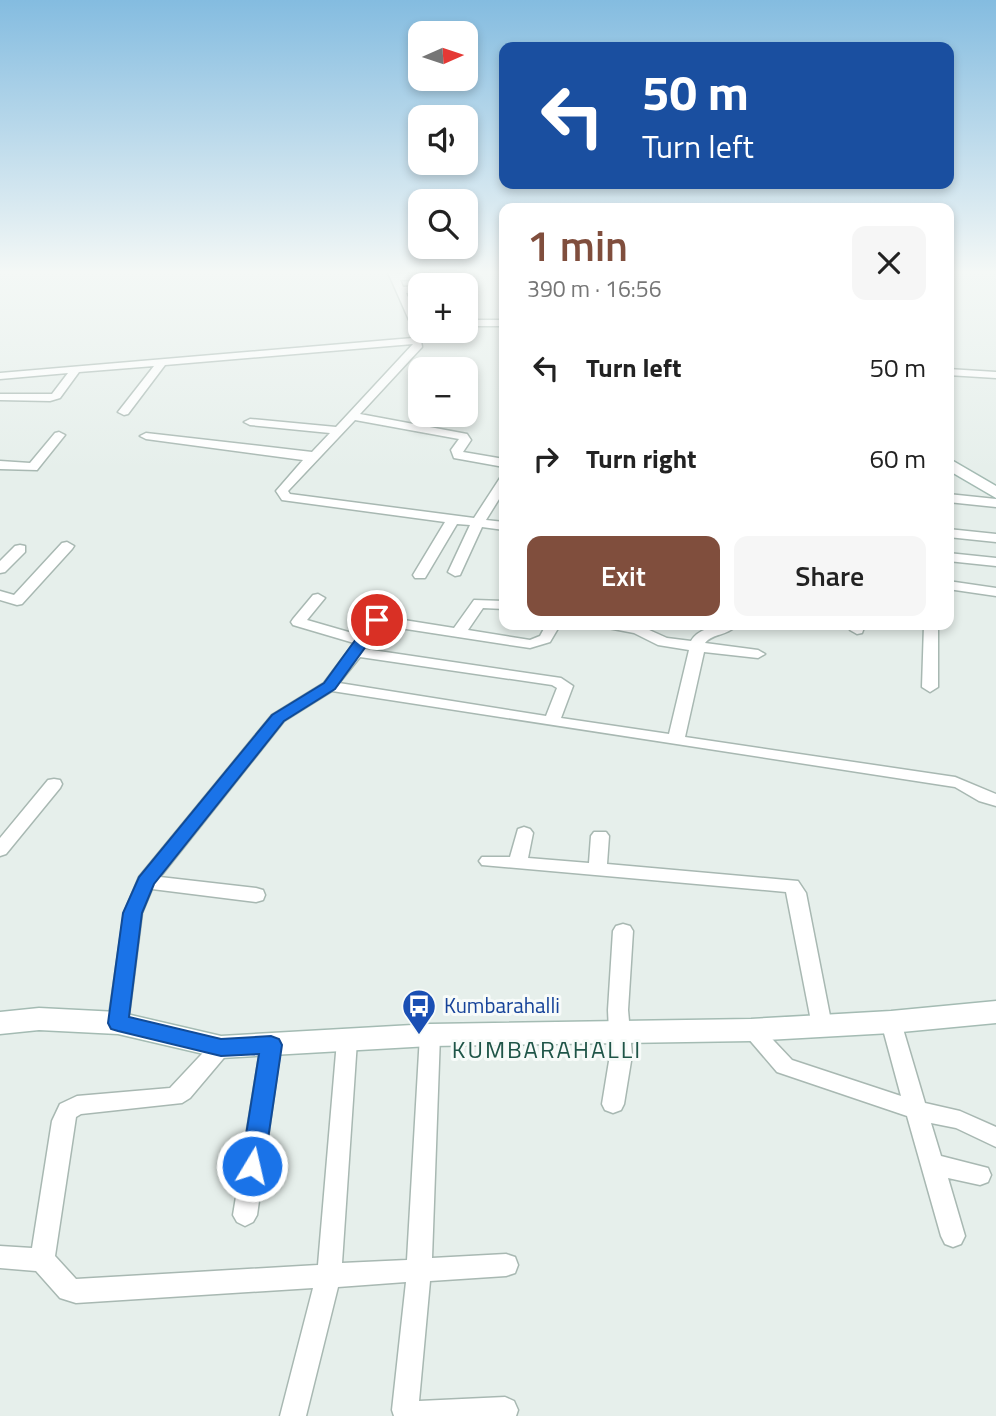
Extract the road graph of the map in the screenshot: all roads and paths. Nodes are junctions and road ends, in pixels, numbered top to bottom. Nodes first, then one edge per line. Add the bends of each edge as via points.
1 (408, 342) edge
2 (417, 343) edge
3 (976, 359) dead end
4 (161, 364) junction
5 (75, 371) junction
6 (954, 372) edge
7 (981, 374) junction
8 (996, 375) edge
9 (0, 376) edge
10 (0, 397) edge
11 (124, 412) dead end
12 (354, 416) junction
13 (250, 422) dead end
14 (340, 430) junction
15 (59, 435) dead end
16 (146, 436) dead end
17 (312, 457) junction
18 (499, 462) edge
19 (0, 466) edge
20 (954, 467) edge
21 (499, 489) edge
22 (996, 493) edge
23 (954, 499) edge
24 (996, 503) edge
25 (453, 520) junction
26 (477, 523) junction
27 (499, 525) edge
28 (954, 534) edge
29 (996, 538) edge
30 (67, 546) dead end
31 (20, 549) dead end
32 (954, 558) edge
33 (996, 562) edge
34 (0, 569) edge
35 (455, 572) dead end
36 (420, 575) dead end
37 (954, 586) edge
38 (996, 592) edge
39 (0, 595) edge
40 (318, 598) dead end
41 (499, 604) edge
42 (551, 630) edge
43 (640, 630) edge
44 (722, 630) edge
45 (931, 630) edge
46 (458, 633) junction
47 (360, 647) junction
48 (697, 647) junction
49 (758, 654) dead end
50 (329, 686) junction
51 (930, 687) dead end
52 (552, 722) junction
53 (676, 741) junction
54 (54, 784) dead end
55 (996, 800) edge
56 (524, 833) dead end
57 (600, 836) dead end
58 (0, 850) edge
59 (488, 861) dead end
60 (518, 864) junction
61 (597, 869) junction
62 (146, 882) junction
63 (256, 895) dead end
64 (623, 931) dead end
65 (996, 1012) edge
66 (891, 1022) junction
67 (0, 1023) edge
68 (118, 1023) junction
69 (822, 1026) junction
70 (621, 1030) junction
71 (751, 1030) junction
72 (430, 1035) junction
73 (347, 1041) junction
74 (271, 1045) junction
75 (221, 1047) junction
76 (613, 1104) dead end
77 (917, 1110) junction
78 (996, 1137) edge
79 (932, 1164) junction
80 (980, 1175) dead end
81 (244, 1215) dead end
82 (953, 1236) dead end
83 (0, 1257) edge
84 (42, 1260) junction
85 (506, 1265) dead end
86 (419, 1271) junction
87 (329, 1275) junction
88 (505, 1410) dead end
89 (293, 1416) edge

1 - 4 street
2 - 12 street
3 - 7 street
4 - 5 street
4 - 11 street
5 - 9 street
5 - 10 street via 50,398
6 - 7 street
7 - 8 street
12 - 14 street
12 - 18 street via 463,436 458,455
13 - 14 street
14 - 17 street
15 - 19 street via 33,467
16 - 17 street
17 - 25 street via 282,491 286,497
20 - 22 street
21 - 26 street
23 - 24 street
25 - 26 street
25 - 36 street
26 - 27 street
26 - 35 street
28 - 29 street
30 - 39 street via 17,601
31 - 34 street
32 - 33 street
37 - 38 street
40 - 47 street via 298,622
41 - 46 street via 479,603
42 - 46 street via 541,644
43 - 48 street via 663,642
44 - 48 street via 704,635
45 - 51 street
46 - 47 street via 381,613
47 - 50 street
47 - 52 street via 556,681 565,686
48 - 49 street
48 - 53 street
50 - 52 street
50 - 62 street via 278,718
52 - 53 street
53 - 55 street via 955,782
54 - 58 street
56 - 60 street
57 - 61 street
59 - 60 street
60 - 61 street
61 - 69 street via 791,886 797,893
62 - 63 street
62 - 68 street via 132,913
64 - 70 street
65 - 66 street
66 - 69 street
66 - 77 street
67 - 68 street via 39,1019
68 - 75 street
69 - 71 street
70 - 71 street
70 - 72 street
70 - 76 street
71 - 77 street via 785,1066
72 - 73 street
72 - 86 street
73 - 74 street
73 - 87 street
74 - 75 street
74 - 81 street
75 - 84 street via 174,1097 77,1105 68,1111
77 - 78 street via 960,1119
77 - 79 street
79 - 80 street
79 - 82 street
83 - 84 street
84 - 87 street via 69,1290 76,1291
85 - 86 street
86 - 87 street
86 - 88 street via 406,1413
87 - 89 street

